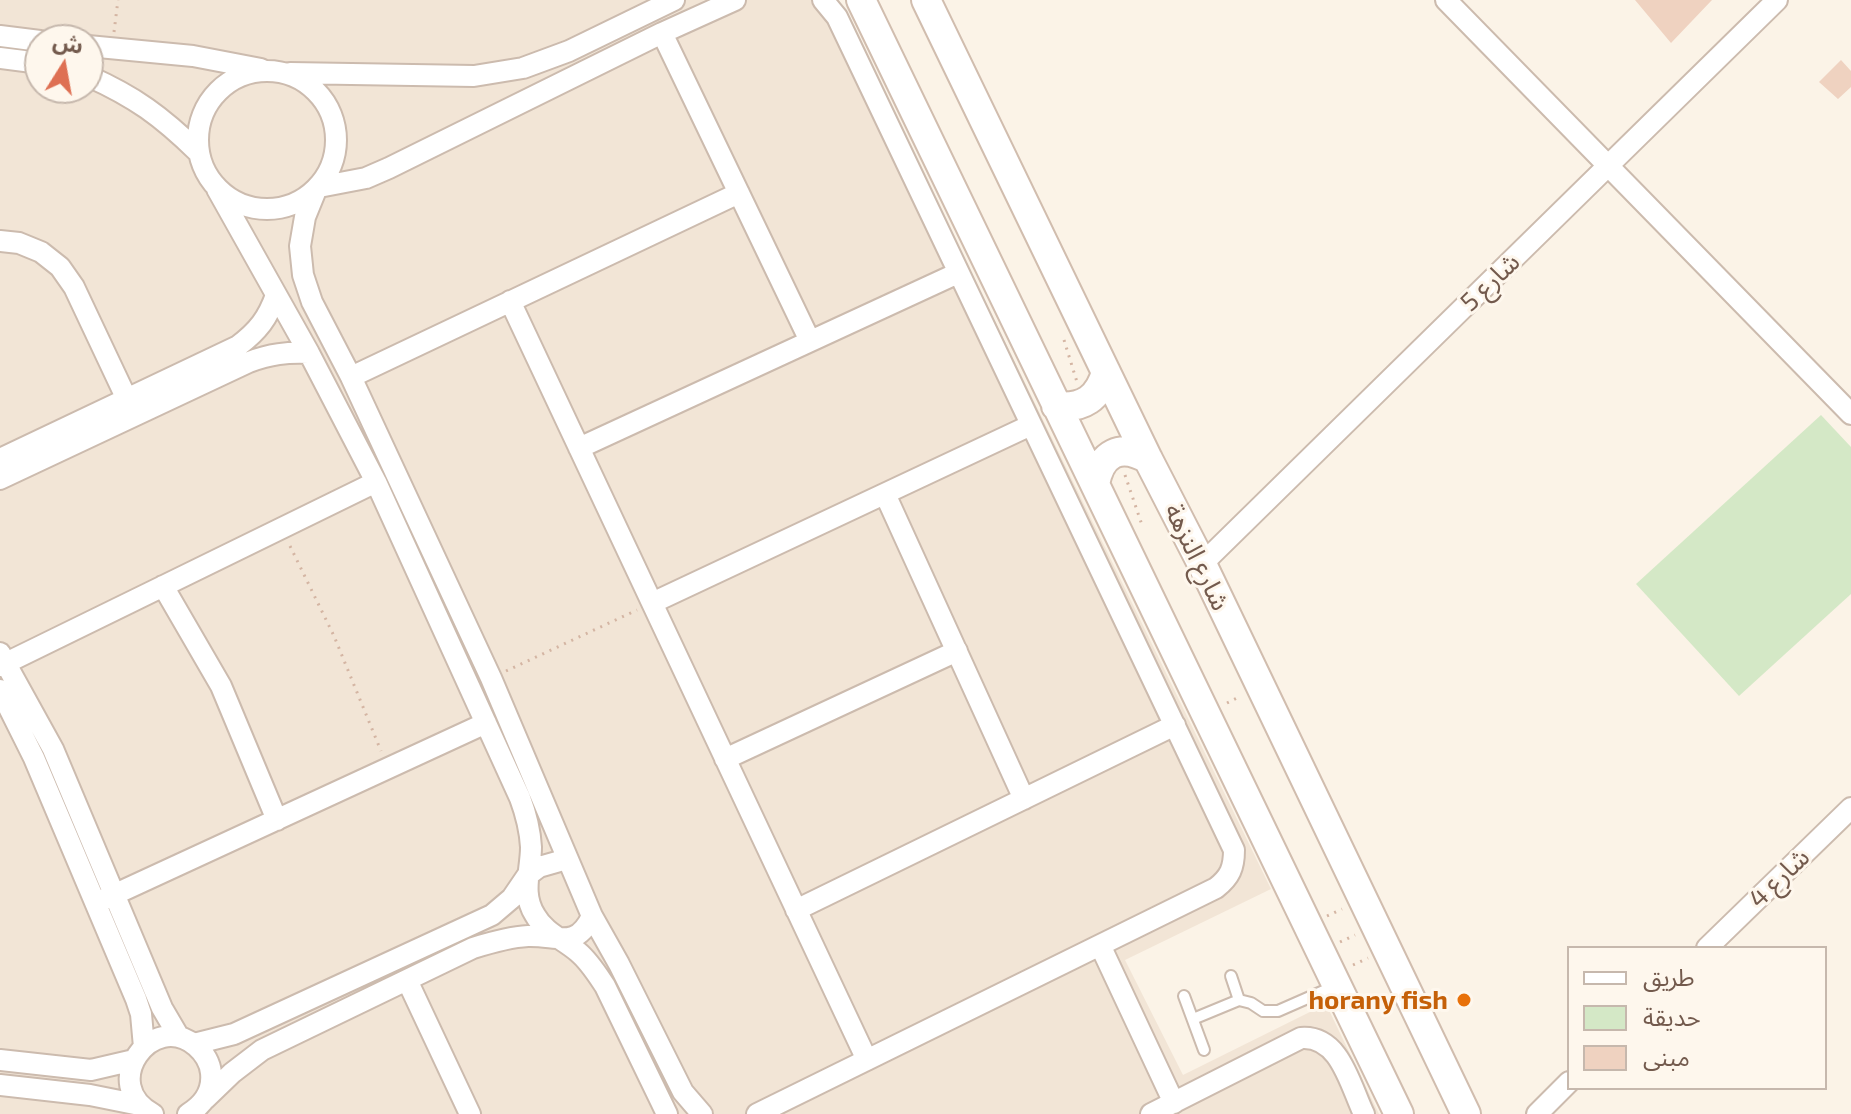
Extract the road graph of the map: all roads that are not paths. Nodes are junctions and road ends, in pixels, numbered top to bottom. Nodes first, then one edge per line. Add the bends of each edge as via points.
1 (674, 0) edge
2 (735, 0) edge
3 (823, 0) edge
4 (861, 0) edge
5 (926, 0) edge
6 (1446, 0) edge
7 (1777, 0) edge
8 (638, 8) edge
9 (0, 36) edge
10 (657, 36) junction
11 (24, 39) edge
12 (104, 47) edge
13 (0, 58) edge
14 (24, 61) edge
15 (275, 72) junction
16 (104, 83) edge
17 (198, 152) junction
18 (1607, 166) junction
19 (217, 189) junction
20 (317, 189) junction
21 (739, 193) junction
22 (0, 241) edge
23 (958, 273) junction
24 (276, 295) junction
25 (510, 301) junction
26 (810, 341) junction
27 (309, 353) junction
28 (1106, 372) junction
29 (351, 377) junction
30 (1066, 397) junction
31 (131, 408) junction
32 (1851, 414) edge
33 (1031, 425) junction
34 (579, 448) junction
35 (0, 459) edge
36 (1138, 463) junction
37 (0, 479) edge
38 (376, 482) junction
39 (1095, 484) junction
40 (885, 494) junction
41 (1202, 564) junction
42 (163, 586) junction
43 (652, 603) junction
44 (957, 651) junction
45 (2, 661) edge
46 (0, 690) edge
47 (486, 723) junction
48 (1175, 725) junction
49 (725, 759) junction
50 (1024, 799) junction
51 (1851, 808) edge
52 (277, 820) junction
53 (567, 859) junction
54 (527, 876) junction
55 (105, 899) junction
56 (796, 910) junction
57 (592, 916) junction
58 (560, 940) junction
59 (1100, 945) junction
60 (1709, 946) edge
61 (1231, 976) dead end
62 (1342, 976) junction
63 (407, 980) junction
64 (1184, 996) dead end
65 (1239, 1000) junction
66 (1193, 1019) junction
67 (186, 1041) junction
68 (1204, 1050) dead end
69 (139, 1053) junction
70 (0, 1060) edge
71 (867, 1060) junction
72 (1567, 1084) edge
73 (0, 1085) edge
74 (205, 1099) junction
75 (1174, 1103) junction
76 (147, 1109) edge
77 (698, 1113) edge
78 (188, 1114) edge
79 (470, 1114) edge
80 (667, 1114) edge
81 (757, 1114) edge
82 (1151, 1114) edge
83 (1364, 1114) edge
84 (1399, 1114) edge
85 (1466, 1114) edge
86 (1537, 1114) edge

1 - 8 street
2 - 10 street
3 - 23 street via 837,17
4 - 30 main road
5 - 28 main road, شارع النزهة
6 - 18 street
7 - 18 street, شارع 5
8 - 10 street
8 - 15 street via 569,51 523,68 474,76
9 - 11 street
10 - 20 street via 389,168
10 - 21 street
12 - 15 street via 193,56
13 - 14 street
15 - 17 street via 244,74 223,86 202,116
15 - 20 street via 304,82 322,98 333,119 337,143 332,167
16 - 17 street via 165,119
17 - 19 street
18 - 32 street
18 - 41 street, شارع 5
19 - 20 street via 255,209 298,203
19 - 24 street
20 - 29 street via 300,246 303,275
21 - 25 street
21 - 26 street
22 - 31 street via 41,252 60,267
23 - 26 street
23 - 33 street
24 - 27 street
24 - 31 street via 256,333
25 - 29 street
25 - 34 street
26 - 34 street
27 - 31 street via 268,355
27 - 38 street
28 - 30 main road via 1103,385 1084,404 1070,408
28 - 36 main road, شارع النزهة
29 - 53 street via 491,678
30 - 39 main road
31 - 35 street
31 - 37 street
33 - 40 street
33 - 48 street
34 - 43 street
36 - 39 main road via 1135,452 1107,457
36 - 41 main road, شارع النزهة
38 - 42 street
38 - 47 street
39 - 62 main road via 1205,713
40 - 43 street
40 - 44 street
41 - 85 main road, شارع النزهة
42 - 45 street
42 - 52 street via 221,686
43 - 49 street
44 - 49 street
44 - 50 street
45 - 55 street via 53,749
46 - 55 street
47 - 52 street
47 - 54 street via 529,823
48 - 50 street
48 - 59 street via 1234,850 1234,865 1216,888
49 - 56 street
50 - 56 street
51 - 60 street, شارع 4
52 - 55 street
53 - 54 street
53 - 57 street
54 - 58 street via 533,913
54 - 67 street via 492,915 234,1034
55 - 67 street via 162,1008
55 - 69 street via 144,1031
56 - 71 street
57 - 58 street via 586,929
57 - 77 street
58 - 63 street via 501,939
58 - 80 street via 578,952 605,986
59 - 71 street
59 - 75 street
61 - 65 lane
62 - 65 lane via 1278,1011 1263,1011
62 - 84 main road
63 - 74 street via 262,1050
63 - 79 street
64 - 66 lane
65 - 66 lane
66 - 68 lane
67 - 69 street via 160,1038
67 - 74 street via 209,1064
69 - 70 street via 91,1070
69 - 76 street via 130,1083
71 - 81 street
72 - 86 street
73 - 76 street via 90,1095
74 - 78 street
75 - 82 street
75 - 83 street via 1301,1038 1313,1037 1333,1049

